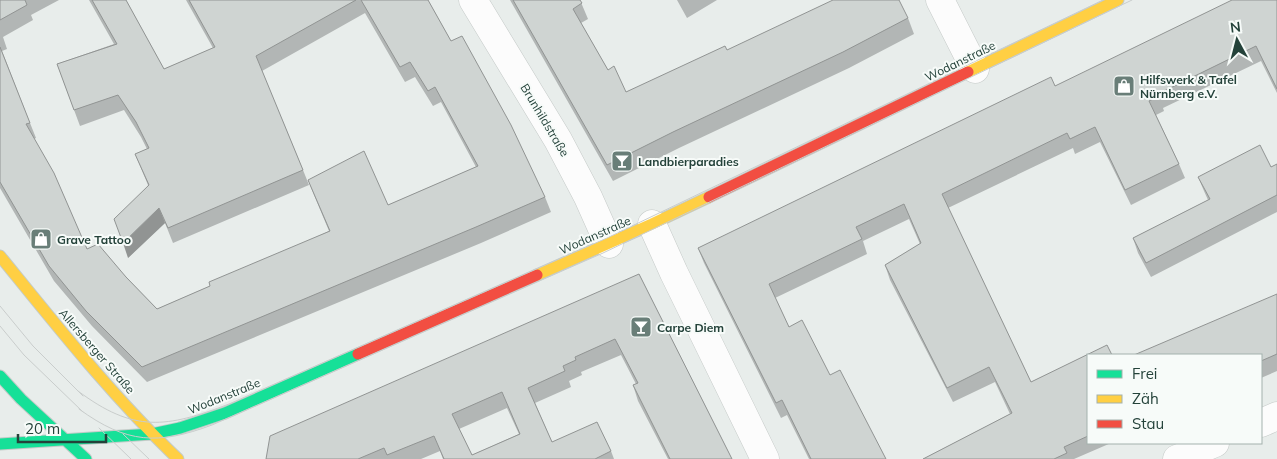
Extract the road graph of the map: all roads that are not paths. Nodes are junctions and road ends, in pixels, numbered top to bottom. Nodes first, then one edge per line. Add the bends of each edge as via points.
1 (473, 0) edge
2 (940, 0) edge
3 (1118, 0) edge
4 (975, 68) junction
5 (652, 224) junction
6 (609, 244) junction
7 (0, 256) edge
8 (0, 376) edge
9 (1277, 416) edge
10 (1262, 423) edge
11 (152, 434) junction
12 (65, 440) junction
13 (0, 444) edge
14 (1213, 444) edge
15 (86, 459) edge
16 (178, 459) edge
17 (765, 459) edge
18 (1177, 459) edge

1 - 6 street, Brunhildstraße via 558,140
2 - 4 street
3 - 4 main road, Wodanstraße
4 - 5 main road, Wodanstraße
5 - 6 main road, Wodanstraße
5 - 17 street
6 - 11 main road, Wodanstraße via 224,413
7 - 11 main road, Allersberger Straße via 38,305
8 - 12 main road
9 - 10 street
11 - 12 main road, Wodanstraße
11 - 16 main road, Allersberger Straße
12 - 13 main road, Wodanstraße
12 - 15 main road
14 - 18 street

